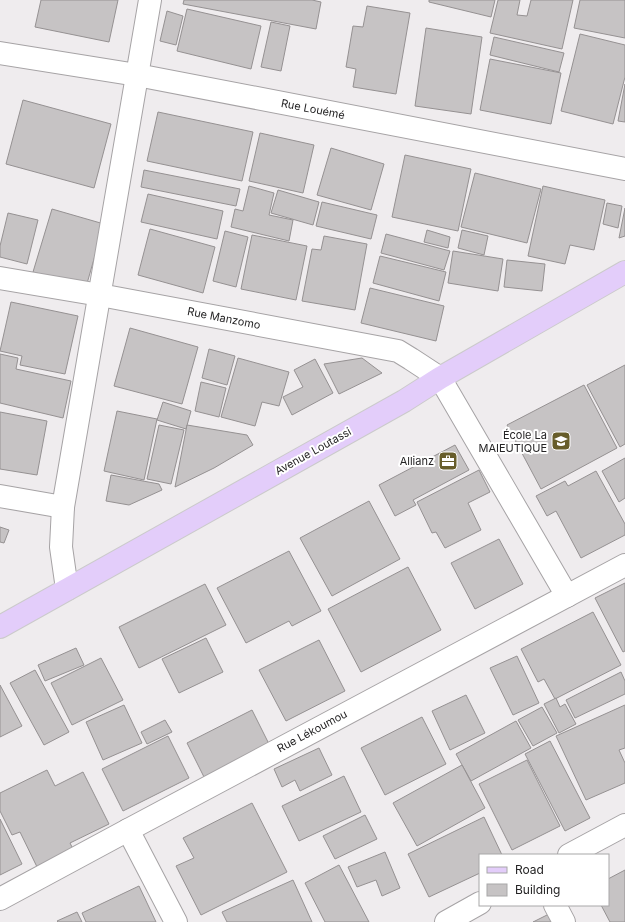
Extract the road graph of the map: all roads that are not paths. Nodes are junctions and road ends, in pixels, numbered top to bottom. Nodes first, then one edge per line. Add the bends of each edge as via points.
1 (150, 0) edge
2 (0, 53) edge
3 (137, 75) junction
4 (625, 169) edge
5 (625, 272) edge
6 (0, 278) edge
7 (100, 295) junction
8 (440, 378) junction
9 (0, 496) edge
10 (62, 507) junction
11 (625, 565) edge
12 (67, 589) junction
13 (567, 596) junction
14 (0, 627) edge
15 (625, 825) edge
16 (128, 830) junction
17 (571, 854) edge
18 (0, 899) edge
19 (479, 905) edge
20 (556, 906) edge
21 (176, 922) edge
22 (446, 922) edge
23 (564, 922) edge

1 - 3 street
2 - 3 street, Rue Louémé
3 - 4 street, Rue Louémé
3 - 7 street
5 - 8 main road, Avenue Loutassi
6 - 7 street, Rue Manzomo
7 - 8 street, Rue Manzomo via 398,351
7 - 10 street
8 - 12 main road, Avenue Loutassi via 404,401
8 - 13 street
9 - 10 street
10 - 12 street via 61,547
11 - 13 street, Rue Lékoumou
12 - 14 main road, Avenue Loutassi
13 - 16 street, Rue Lékoumou
15 - 17 street
16 - 18 street, Rue Lékoumou
16 - 21 street
19 - 22 street
20 - 23 street

